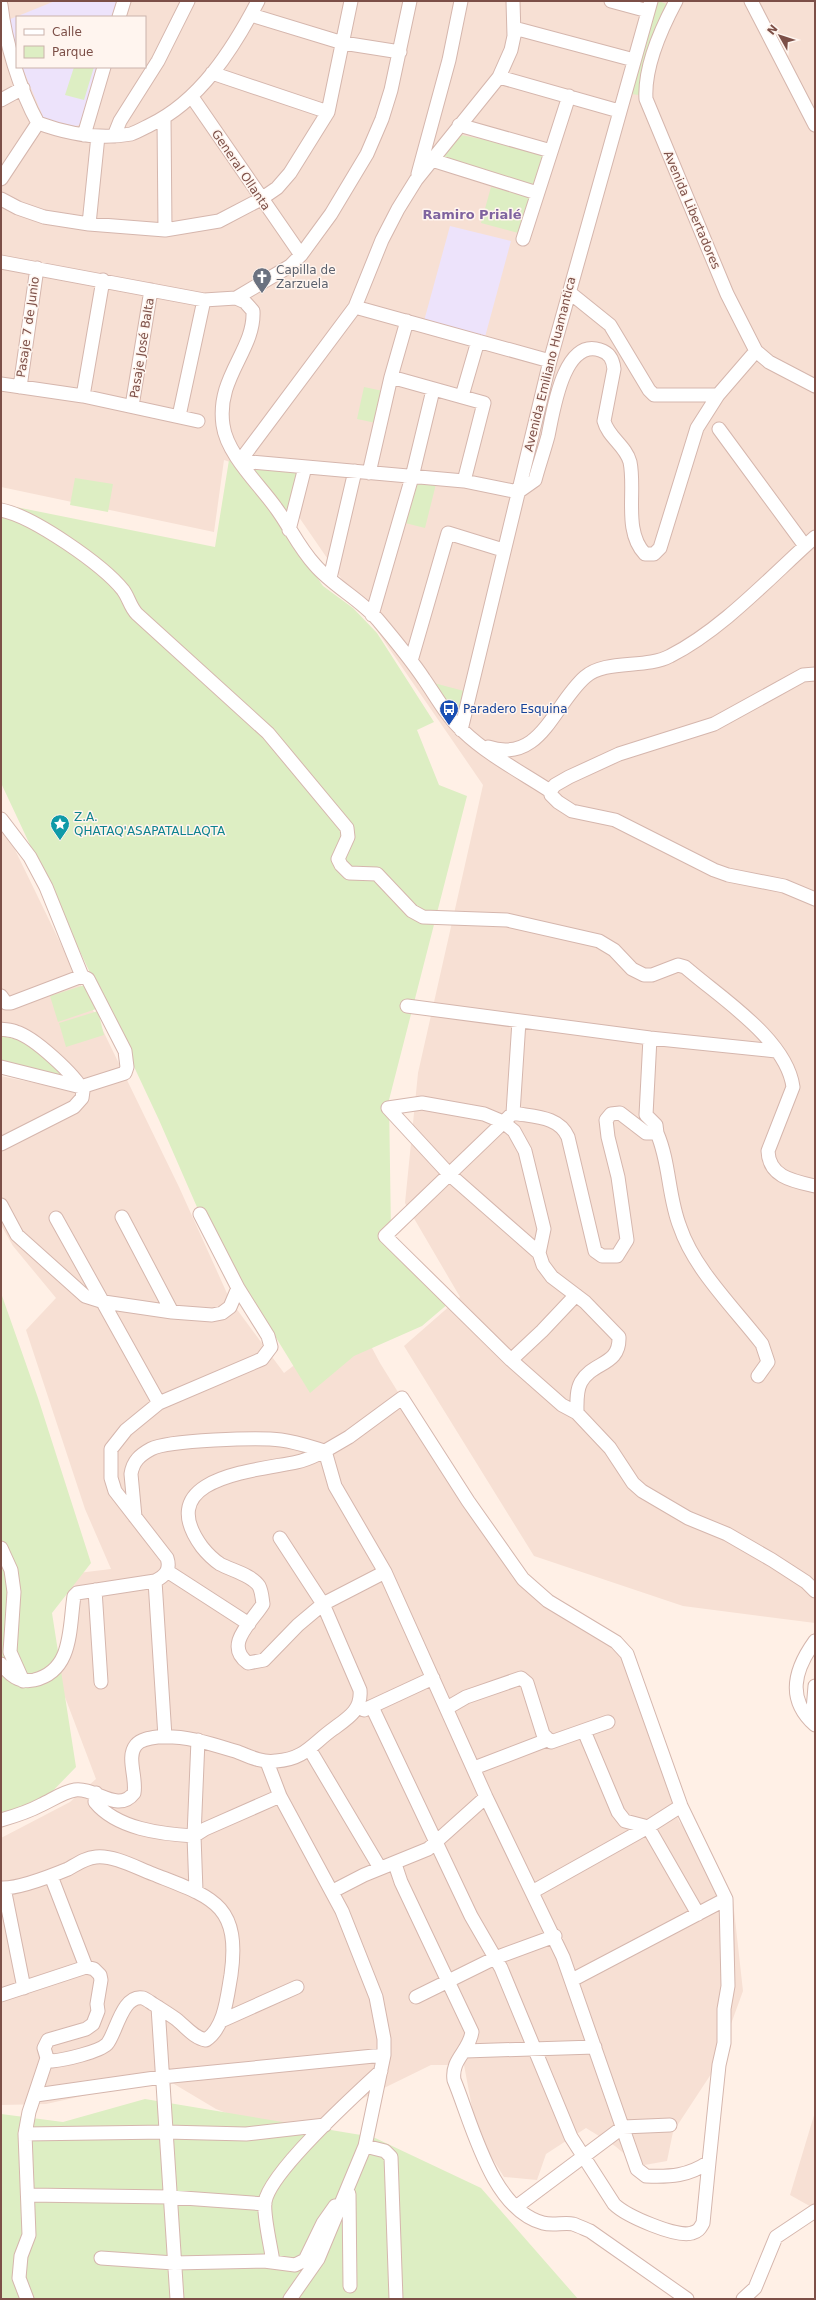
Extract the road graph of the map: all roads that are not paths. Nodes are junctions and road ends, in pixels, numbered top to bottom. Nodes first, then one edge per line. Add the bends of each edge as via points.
1 (124, 1) edge
2 (188, 1) edge
3 (258, 1) edge
4 (351, 1) edge
5 (410, 1) edge
6 (461, 1) edge
7 (514, 1) edge
8 (611, 1) edge
9 (676, 1) edge
10 (751, 1) edge
11 (1, 4) edge
12 (649, 6) edge
13 (251, 15) junction
14 (119, 16) edge
15 (2, 20) edge
16 (514, 28) junction
17 (343, 43) junction
18 (400, 52) junction
19 (634, 60) junction
20 (16, 65) edge
21 (17, 68) edge
22 (104, 68) edge
23 (212, 73) junction
24 (499, 77) junction
25 (23, 88) junction
26 (569, 96) junction
27 (192, 97) junction
28 (1, 100) edge
29 (619, 111) junction
30 (328, 112) junction
31 (164, 118) junction
32 (38, 123) junction
33 (459, 125) junction
34 (815, 125) edge
35 (84, 135) junction
36 (98, 136) junction
37 (114, 136) junction
38 (551, 151) junction
39 (432, 160) junction
40 (1, 179) edge
41 (416, 180) junction
42 (537, 193) junction
43 (1, 199) edge
44 (261, 199) junction
45 (89, 224) junction
46 (165, 230) junction
47 (523, 239) dead end
48 (301, 255) junction
49 (1, 262) edge
50 (37, 268) junction
51 (103, 280) junction
52 (151, 290) junction
53 (569, 292) junction
54 (236, 298) junction
55 (204, 300) junction
56 (355, 307) junction
57 (407, 321) junction
58 (478, 341) junction
59 (756, 351) junction
60 (550, 361) junction
61 (391, 377) junction
62 (1, 384) edge
63 (815, 386) edge
64 (20, 387) junction
65 (433, 390) junction
66 (718, 395) junction
67 (83, 396) junction
68 (462, 396) junction
69 (132, 406) junction
70 (179, 416) junction
71 (198, 421) dead end
72 (719, 429) dead end
73 (240, 461) junction
74 (305, 467) junction
75 (355, 471) junction
76 (369, 473) junction
77 (412, 477) junction
78 (464, 481) junction
79 (518, 492) junction
80 (1, 510) edge
81 (289, 530) junction
82 (810, 542) edge
83 (503, 550) junction
84 (330, 578) junction
85 (372, 615) junction
86 (411, 661) junction
87 (815, 674) edge
88 (461, 730) junction
89 (475, 742) junction
90 (550, 791) junction
91 (1, 819) edge
92 (815, 899) edge
93 (82, 976) junction
94 (1, 996) edge
95 (407, 1006) dead end
96 (519, 1020) junction
97 (1, 1029) edge
98 (650, 1038) junction
99 (776, 1051) junction
100 (1, 1067) edge
101 (81, 1087) junction
102 (508, 1118) junction
103 (657, 1133) junction
104 (1, 1144) edge
105 (449, 1174) junction
106 (815, 1186) edge
107 (1, 1205) edge
108 (200, 1214) dead end
109 (122, 1217) dead end
110 (56, 1218) dead end
111 (539, 1253) junction
112 (238, 1288) junction
113 (576, 1295) junction
114 (104, 1302) junction
115 (172, 1312) junction
116 (511, 1360) junction
117 (758, 1376) dead end
118 (159, 1403) junction
119 (577, 1413) junction
120 (325, 1451) junction
121 (135, 1517) junction
122 (280, 1538) dead end
123 (1, 1548) edge
124 (167, 1571) junction
125 (385, 1572) junction
126 (155, 1581) junction
127 (95, 1590) junction
128 (815, 1591) edge
129 (322, 1604) junction
130 (249, 1624) junction
131 (815, 1641) edge
132 (1, 1664) edge
133 (433, 1678) junction
134 (23, 1681) junction
135 (101, 1682) dead end
136 (815, 1686) edge
137 (372, 1707) junction
138 (447, 1708) junction
139 (354, 1714) junction
140 (608, 1722) dead end
141 (813, 1724) edge
142 (584, 1731) junction
143 (165, 1736) junction
144 (198, 1740) junction
145 (547, 1740) junction
146 (310, 1750) junction
147 (267, 1762) junction
148 (474, 1768) junction
149 (96, 1793) junction
150 (280, 1796) junction
151 (486, 1797) junction
152 (681, 1806) junction
153 (1, 1820) edge
154 (648, 1827) junction
155 (194, 1836) junction
156 (438, 1842) junction
157 (395, 1864) junction
158 (380, 1868) junction
159 (51, 1876) junction
160 (3, 1888) edge
161 (196, 1891) junction
162 (333, 1891) junction
163 (532, 1892) junction
164 (726, 1899) junction
165 (698, 1914) junction
166 (555, 1936) junction
167 (495, 1958) junction
168 (86, 1967) junction
169 (572, 1980) junction
170 (448, 1981) junction
171 (298, 1987) dead end
172 (24, 1988) junction
173 (1, 1995) edge
174 (416, 1997) dead end
175 (158, 2007) junction
176 (221, 2021) junction
177 (595, 2047) junction
178 (534, 2048) junction
179 (465, 2051) junction
180 (384, 2055) junction
181 (47, 2058) junction
182 (381, 2071) junction
183 (162, 2077) junction
184 (36, 2095) junction
185 (325, 2125) junction
186 (670, 2125) dead end
187 (623, 2127) junction
188 (166, 2132) junction
189 (25, 2134) junction
190 (365, 2146) junction
191 (583, 2157) junction
192 (709, 2162) junction
193 (349, 2188) junction
194 (28, 2195) junction
195 (170, 2197) junction
196 (265, 2204) junction
197 (516, 2207) junction
198 (815, 2211) edge
199 (101, 2258) dead end
200 (273, 2262) junction
201 (174, 2263) junction
202 (350, 2286) dead end
203 (27, 2299) edge
204 (177, 2299) edge
205 (290, 2299) edge
206 (396, 2299) edge
207 (688, 2299) edge
208 (743, 2299) edge

1 - 14 street
2 - 37 street via 158,61 120,121
3 - 13 street
4 - 17 street
5 - 18 street
6 - 41 street via 449,60
7 - 16 street
8 - 12 street
9 - 59 street, Avenida Libertadores via 657,43 647,78 646,99 727,294
10 - 34 street
11 - 15 street
12 - 19 street, Avenida Emiliano Huamantica
13 - 17 street
13 - 23 street
15 - 20 street
16 - 19 street
16 - 24 street via 511,50
17 - 18 street
17 - 30 street
18 - 48 street via 382,120 367,154 332,214
19 - 29 street, Avenida Emiliano Huamantica
21 - 25 street
22 - 35 street
23 - 27 street
23 - 30 street
24 - 26 street
24 - 33 street
25 - 28 street
25 - 32 street
26 - 29 street
26 - 38 street
27 - 31 street
27 - 44 street, General Ollanta
29 - 53 street, Avenida Emiliano Huamantica
30 - 44 street via 290,173
31 - 37 street via 132,133
31 - 46 street
32 - 35 street via 60,131
32 - 40 street
33 - 38 street
33 - 39 street
35 - 36 street
36 - 37 street
36 - 45 street
38 - 42 street
39 - 41 street
39 - 42 street
41 - 56 street via 382,240
42 - 47 street
43 - 45 street via 44,217
44 - 46 street via 219,221
44 - 48 street, General Ollanta
45 - 46 street
48 - 54 street via 286,268
49 - 50 street
50 - 51 street
50 - 64 street, Pasaje 7 de Junio
51 - 52 street
51 - 67 street
52 - 55 street
52 - 69 street, Pasaje José Balta
53 - 60 street, Avenida Emiliano Huamantica
53 - 66 street via 610,325 654,394
54 - 55 street
54 - 73 street via 245,302 253,311 254,324 231,371 223,404 225,434
55 - 70 street
56 - 57 street
56 - 73 street
57 - 58 street
57 - 61 street
58 - 60 street
58 - 68 street
59 - 63 street, Avenida Libertadores via 769,362
59 - 66 street
60 - 79 street, Avenida Emiliano Huamantica
61 - 65 street
61 - 76 street
62 - 64 street
64 - 67 street
65 - 68 street
65 - 77 street
66 - 79 street via 697,428 660,548 654,554 645,554 639,548 634,535 629,460 606,429 604,412 614,369 613,360 603,351 588,350 580,354 567,368 560,384 535,480
67 - 69 street
68 - 78 street via 484,403
69 - 70 street
70 - 71 street
72 - 82 street
73 - 74 street
73 - 81 street via 278,510
74 - 75 street
74 - 81 street
75 - 76 street
75 - 84 street
76 - 77 street
77 - 78 street
77 - 85 street
78 - 79 street
79 - 83 street, Avenida Emiliano Huamantica
80 - 99 street via 38,524 104,571 122,590 136,614 268,732 347,828 348,837 338,859 349,873 377,874 412,911 423,917 507,920 599,941 614,950 632,969 644,976 652,976 672,967 684,967 740,1013 764,1035
81 - 84 street via 315,565
82 - 89 street via 740,605 688,646 668,658 602,669 585,676 538,737 523,748 502,751
83 - 86 street via 448,533
83 - 88 street, Avenida Emiliano Huamantica
84 - 85 street
85 - 86 street
86 - 88 street
87 - 90 street via 803,675 714,724 618,754 555,785
88 - 89 street
89 - 90 street
90 - 92 street via 558,802 572,811 615,820 714,870 784,886
91 - 93 street via 30,857 46,887
93 - 94 street via 11,1003 6,1003
93 - 101 street via 88,979 125,1051 127,1066 125,1074
95 - 96 street
96 - 98 street
96 - 102 street
97 - 101 street via 16,1031 26,1036 52,1056
98 - 99 street
98 - 103 street via 646,1115 656,1125
99 - 106 street via 792,1076 793,1087 768,1151 769,1159 772,1168 783,1177
100 - 101 street
101 - 104 street via 82,1098 74,1107
102 - 103 street via 553,1121 562,1126 568,1138 595,1251 611,1258 621,1252 627,1240 606,1120 610,1114 620,1113 646,1133
102 - 105 street
102 - 105 street via 422,1103 388,1108
102 - 111 street via 525,1151 544,1229
103 - 117 street via 664,1149 673,1207 680,1229 710,1278 762,1344 767,1356 768,1362
105 - 111 street
105 - 116 street via 385,1236
107 - 114 street via 17,1235 85,1296
108 - 112 street
109 - 115 street
110 - 114 street
111 - 113 street via 543,1265 552,1277
112 - 115 street via 230,1307 222,1313 212,1315
112 - 118 street via 268,1336 271,1347 267,1354 262,1359
113 - 116 street
113 - 119 street via 619,1337 617,1354 588,1374 581,1382 577,1393
114 - 115 street
114 - 118 street
116 - 119 street via 562,1405
118 - 121 street via 126,1430 111,1449 111,1478 115,1491
119 - 128 street via 610,1448 633,1483 642,1491 688,1518 734,1538 806,1582
120 - 121 street via 280,1440 187,1442 152,1449 135,1460 132,1467
120 - 125 street via 335,1486
120 - 130 street via 297,1462 223,1478 204,1485 194,1495 190,1506 190,1520 195,1536 203,1548 218,1563 258,1585 263,1604
120 - 152 street via 349,1437 402,1398 523,1580 548,1600 616,1642 627,1654
121 - 124 street via 167,1558
122 - 129 street
123 - 134 street via 11,1570 14,1592 10,1652
124 - 126 street via 163,1577
124 - 130 street
125 - 129 street
125 - 133 street
126 - 127 street
126 - 143 street
127 - 134 street via 80,1592 74,1596 65,1654 60,1665 53,1673 42,1678
127 - 135 street
129 - 130 street via 264,1660 257,1663 248,1663 241,1658 238,1651 239,1637
129 - 139 street via 360,1690 360,1701
131 - 141 street via 806,1654 796,1680 795,1696 801,1711
132 - 134 street via 9,1674
133 - 137 street
133 - 138 street
136 - 141 street
137 - 139 street
137 - 156 street
138 - 145 street via 466,1697 521,1678 527,1683
138 - 148 street
139 - 146 street
140 - 142 street
142 - 145 street via 551,1742
142 - 154 street via 618,1812 625,1820
143 - 144 street
143 - 149 street via 141,1740 133,1749 132,1761 136,1780 131,1796 116,1801 108,1800
144 - 147 street
144 - 155 street
145 - 148 street
146 - 147 street
146 - 158 street
147 - 150 street
148 - 151 street
149 - 153 street via 75,1790
149 - 155 street via 95,1802 100,1809 122,1821 140,1828
150 - 155 street
150 - 162 street
151 - 156 street
151 - 163 street
152 - 154 street
152 - 164 street
154 - 163 street
154 - 165 street
155 - 161 street
156 - 157 street
156 - 167 street via 471,1916
157 - 158 street
157 - 170 street
158 - 162 street
159 - 160 street
159 - 161 street via 96,1857 131,1865
159 - 168 street
160 - 172 street
161 - 176 street via 220,1906 229,1921 233,1942 232,1968
162 - 180 street via 376,1997 384,2039
163 - 166 street
164 - 165 street
164 - 192 street via 728,1986 724,2009 724,2043 719,2065
165 - 169 street
166 - 167 street
166 - 169 street
167 - 170 street
167 - 178 street
168 - 172 street
168 - 181 street via 94,1969 100,1975 97,2017 86,2029 48,2040 44,2048
169 - 177 street
170 - 174 street
170 - 179 street via 472,2032
171 - 176 street
172 - 173 street
175 - 176 street via 198,2039 206,2040 214,2035
175 - 181 street via 143,1998 136,1999 119,2016 106,2045 59,2060
175 - 183 street
177 - 178 street
177 - 187 street
178 - 179 street
178 - 191 street via 571,2137
179 - 197 street via 452,2070 454,2080 487,2168
180 - 182 street
180 - 183 street
181 - 184 street
182 - 185 street
182 - 190 street
183 - 184 street
183 - 188 street
184 - 189 street via 29,2112
185 - 188 street via 246,2134
185 - 196 street via 276,2180 267,2194
186 - 187 street
187 - 191 street
187 - 192 street via 637,2169 646,2176 681,2175 695,2171
188 - 189 street
188 - 195 street
189 - 194 street
190 - 193 street
190 - 206 street via 385,2151 391,2157
191 - 192 street via 622,2212 646,2223 691,2234 698,2231 703,2223
191 - 197 street
193 - 200 street via 323,2223 305,2260 295,2265
193 - 202 street
193 - 205 street via 318,2259
194 - 195 street
194 - 203 street via 29,2235 21,2256 19,2278
195 - 196 street
195 - 201 street
196 - 200 street
197 - 207 street via 543,2223 574,2224 590,2231
198 - 208 street via 776,2237 755,2288
199 - 201 street
200 - 201 street
201 - 204 street

